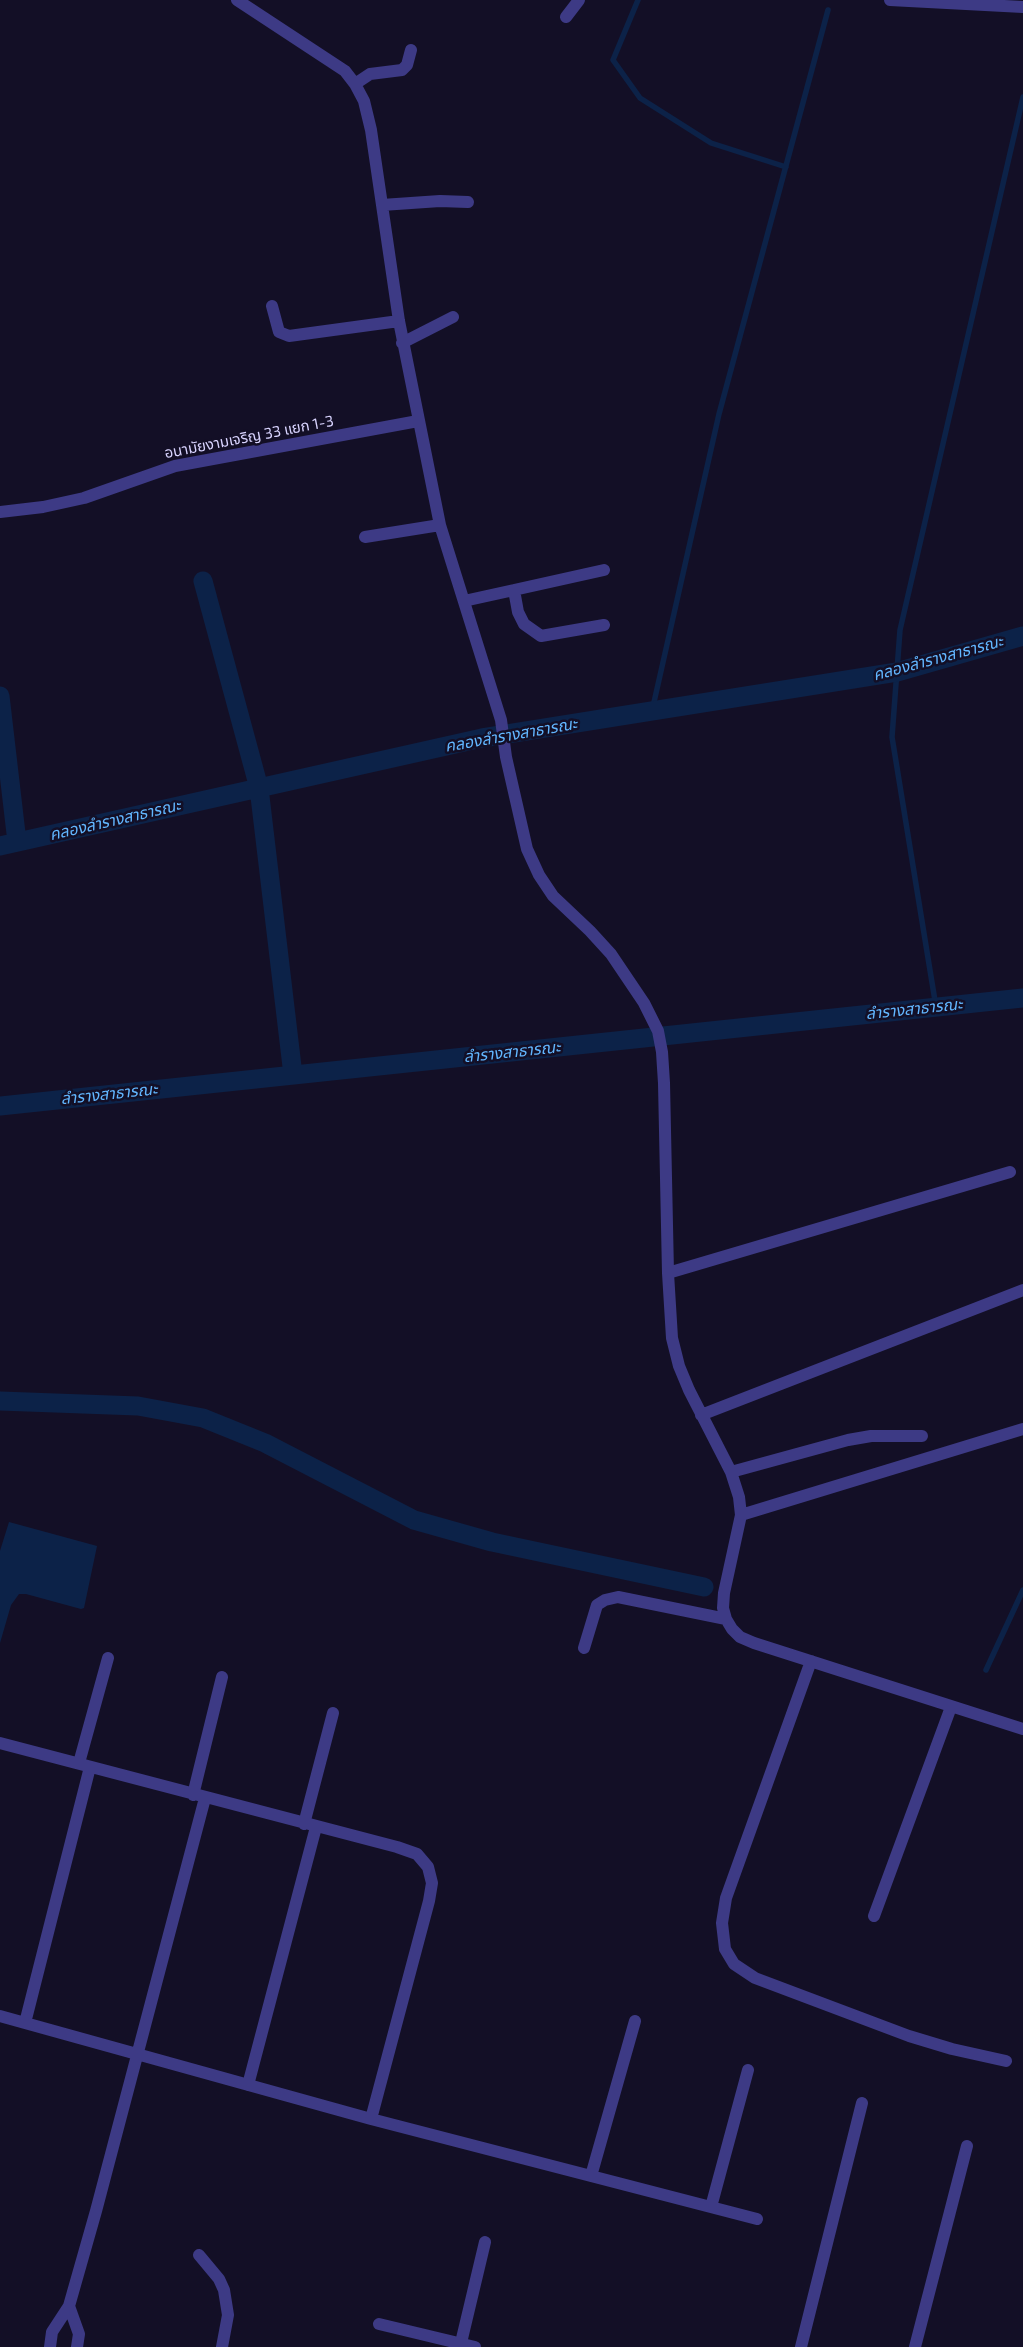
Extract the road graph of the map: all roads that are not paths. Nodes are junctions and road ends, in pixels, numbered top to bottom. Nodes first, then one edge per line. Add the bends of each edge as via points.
1 (236, 0) edge
2 (579, 0) edge
3 (890, 0) edge
4 (1023, 7) edge
5 (566, 17) dead end
6 (411, 50) dead end
7 (355, 84) junction
8 (468, 202) dead end
9 (382, 205) junction
10 (272, 306) dead end
11 (453, 317) dead end
12 (398, 322) junction
13 (402, 343) junction
14 (418, 421) junction
15 (0, 512) edge
16 (440, 525) junction
17 (365, 537) dead end
18 (604, 570) dead end
19 (514, 590) junction
20 (464, 601) junction
21 (604, 624) dead end
22 (1010, 1172) dead end
23 (668, 1273) junction
24 (1023, 1290) edge
25 (701, 1415) junction
26 (1023, 1430) edge
27 (922, 1436) dead end
28 (731, 1472) junction
29 (741, 1514) junction
30 (726, 1619) junction
31 (584, 1648) dead end
32 (108, 1658) dead end
33 (811, 1661) junction
34 (222, 1677) dead end
35 (951, 1707) junction
36 (333, 1713) dead end
37 (1023, 1729) edge
38 (0, 1743) edge
39 (85, 1765) junction
40 (199, 1796) junction
41 (310, 1826) junction
42 (874, 1916) dead end
43 (0, 2016) edge
44 (635, 2021) dead end
45 (24, 2023) junction
46 (138, 2054) junction
47 (1006, 2061) dead end
48 (748, 2070) dead end
49 (248, 2085) junction
50 (862, 2103) dead end
51 (371, 2118) junction
52 (967, 2146) dead end
53 (591, 2176) junction
54 (711, 2207) junction
55 (757, 2219) dead end
56 (485, 2242) dead end
57 (199, 2256) dead end
58 (70, 2306) junction
59 (379, 2324) dead end
60 (461, 2345) edge
61 (50, 2347) edge
62 (77, 2347) edge
63 (222, 2347) edge
64 (475, 2347) edge
65 (801, 2347) edge
66 (915, 2347) edge

1 - 7 street via 345,71
2 - 5 street
3 - 4 street
6 - 7 street via 407,65 402,70 370,74
7 - 9 street via 364,101 371,130
8 - 9 street
9 - 12 street
10 - 12 street via 279,332 289,336
11 - 13 street
12 - 13 street
13 - 14 street
14 - 15 street, อนามัยงามเจริญ 33 แยก 1-3 via 175,466 84,498
14 - 16 street
16 - 17 street
16 - 20 street
18 - 19 street
19 - 20 street
19 - 21 street via 524,624 541,636
20 - 23 street via 501,720 527,849 539,875 554,896 611,954 644,1003 658,1031 662,1052
22 - 23 street
23 - 25 street via 674,1347
24 - 25 street
25 - 28 street
26 - 29 street
27 - 28 street via 893,1435 848,1440
28 - 29 street
29 - 30 street via 724,1593
30 - 31 street via 618,1597 597,1605
30 - 33 street via 740,1637
32 - 39 street
33 - 35 street
33 - 47 street via 726,1898 722,1923 725,1949 734,1964 755,1978 909,2036
34 - 40 street
35 - 37 street
35 - 42 street
36 - 41 street
38 - 39 street
39 - 40 street
39 - 45 street
40 - 41 street
40 - 46 street
41 - 49 street
41 - 51 street via 417,1854 428,1867 432,1883
43 - 45 street
44 - 53 street
45 - 46 street
46 - 49 street
46 - 58 street
48 - 54 street
49 - 51 street
50 - 65 street
51 - 53 street
52 - 66 street
53 - 54 street
54 - 55 street
56 - 60 street
57 - 63 street via 224,2290 228,2314
58 - 61 street via 52,2332
58 - 62 street via 79,2334
59 - 60 street
60 - 64 street

